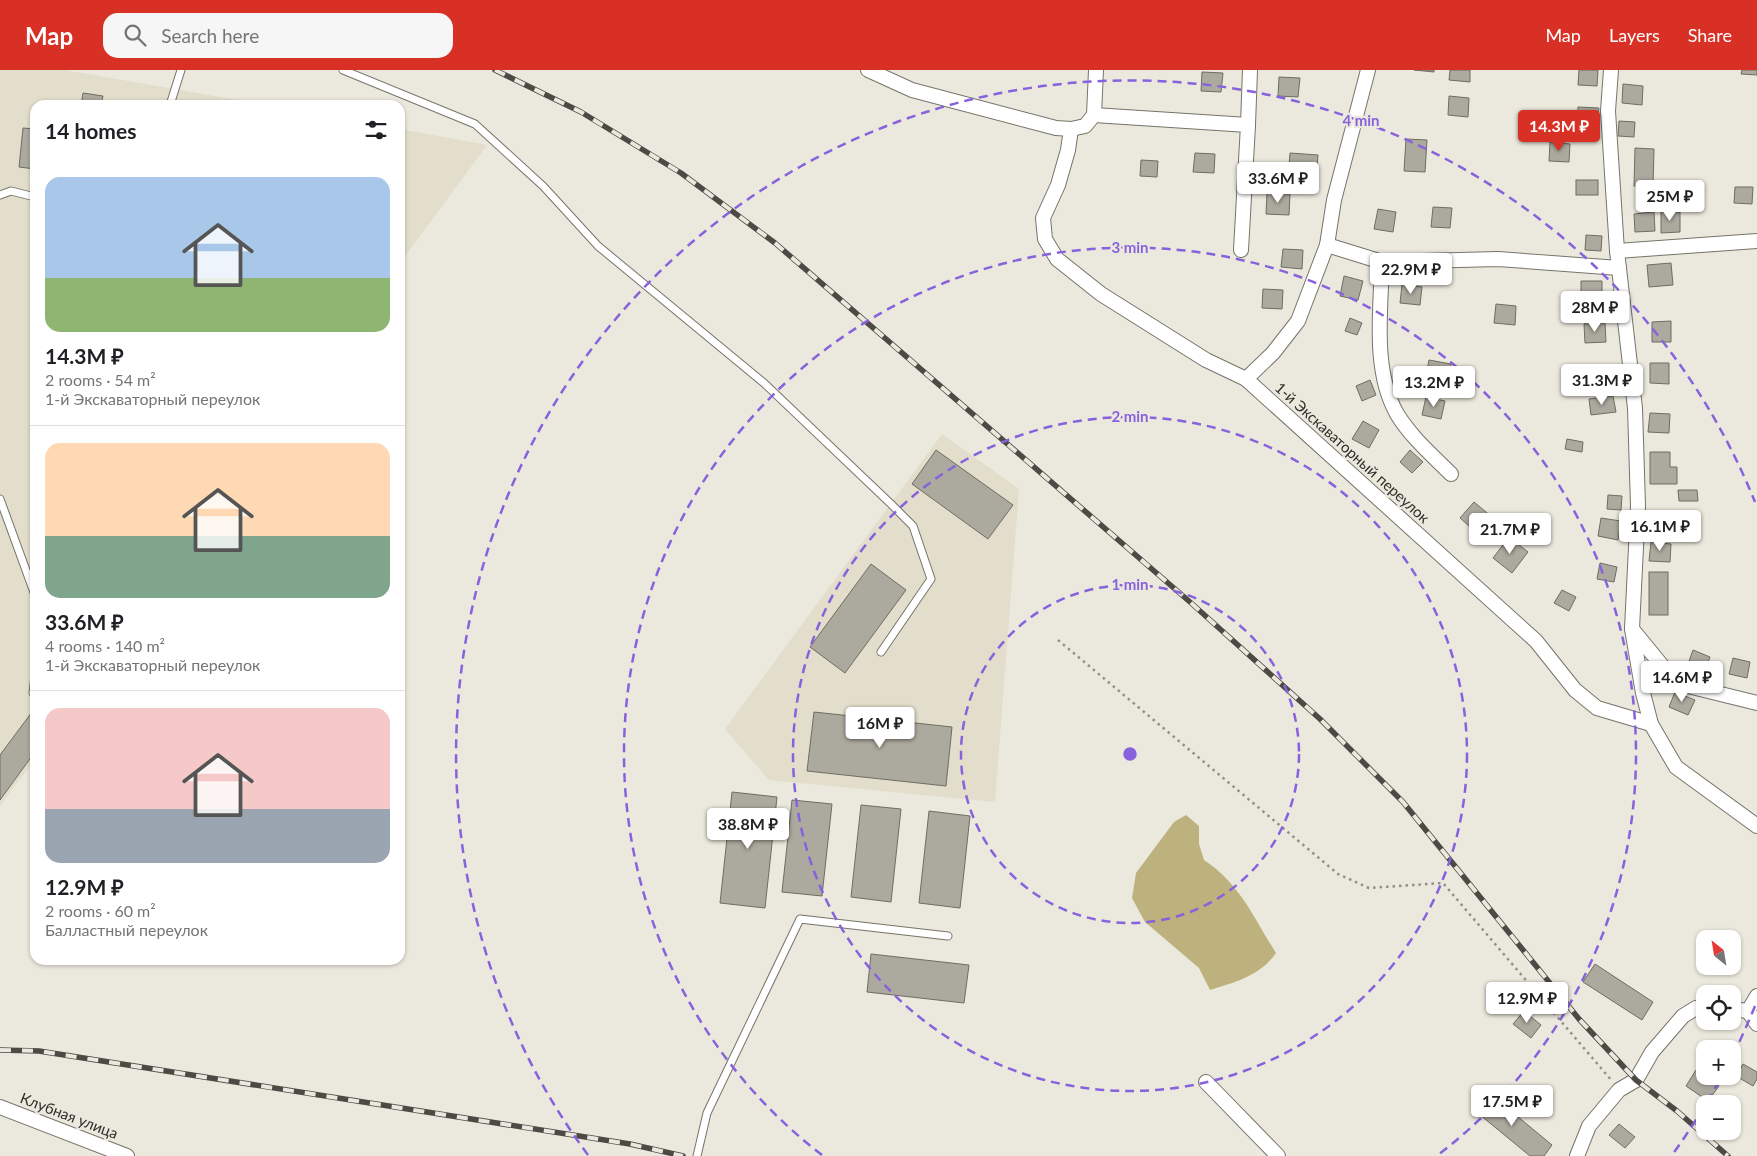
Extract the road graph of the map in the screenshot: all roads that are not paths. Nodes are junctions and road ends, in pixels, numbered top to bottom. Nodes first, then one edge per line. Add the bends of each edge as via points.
1 (180, 70) edge
2 (342, 70) edge
3 (868, 70) edge
4 (1096, 70) edge
5 (1250, 70) edge
6 (1368, 70) edge
7 (1610, 70) edge
8 (171, 100) edge
9 (1094, 115) junction
10 (1248, 125) junction
11 (1071, 129) junction
12 (0, 195) edge
13 (30, 196) edge
14 (1757, 241) edge
15 (1327, 245) junction
16 (1241, 250) dead end
17 (1617, 251) junction
18 (1382, 262) junction
19 (1619, 268) junction
20 (1246, 380) junction
21 (1451, 474) dead end
22 (0, 499) edge
23 (30, 581) edge
24 (1632, 629) junction
25 (881, 652) dead end
26 (1757, 703) edge
27 (1651, 724) junction
28 (1757, 826) edge
29 (948, 936) dead end
30 (1757, 996) edge
31 (1696, 1008) edge
32 (1741, 1010) edge
33 (1748, 1011) junction
34 (1757, 1024) edge
35 (1206, 1082) dead end
36 (0, 1106) edge
37 (126, 1156) edge
38 (697, 1156) edge
39 (1278, 1156) edge
40 (1577, 1156) edge

1 - 8 lane
2 - 25 lane via 475,124 543,186 598,246 764,383 912,526 931,579
3 - 11 street via 912,90 1056,128
4 - 9 street
5 - 10 street
6 - 15 street via 1334,200
7 - 17 street via 1608,111
9 - 10 street
9 - 11 street via 1085,126
10 - 16 street
11 - 20 street, 1-й Экскаваторный переулок via 1058,185 1043,218 1045,239 1057,260 1144,322
12 - 13 lane via 12,191
14 - 17 street
15 - 18 street
15 - 20 street via 1298,321
17 - 19 street
18 - 19 street via 1498,259
18 - 21 street via 1381,356 1387,388 1396,413 1412,435
19 - 24 street via 1635,408 1638,506
20 - 27 street, 1-й Экскаваторный переулок via 1536,641 1575,690 1597,708
22 - 23 lane
24 - 26 street via 1668,673 1684,685
24 - 27 street
27 - 28 street via 1676,767
29 - 38 lane via 800,919 707,1113
30 - 33 street
31 - 40 street via 1683,1016 1652,1052 1636,1080 1619,1090 1589,1126
32 - 33 street
33 - 34 street
35 - 39 street
36 - 37 street, Клубная улица

